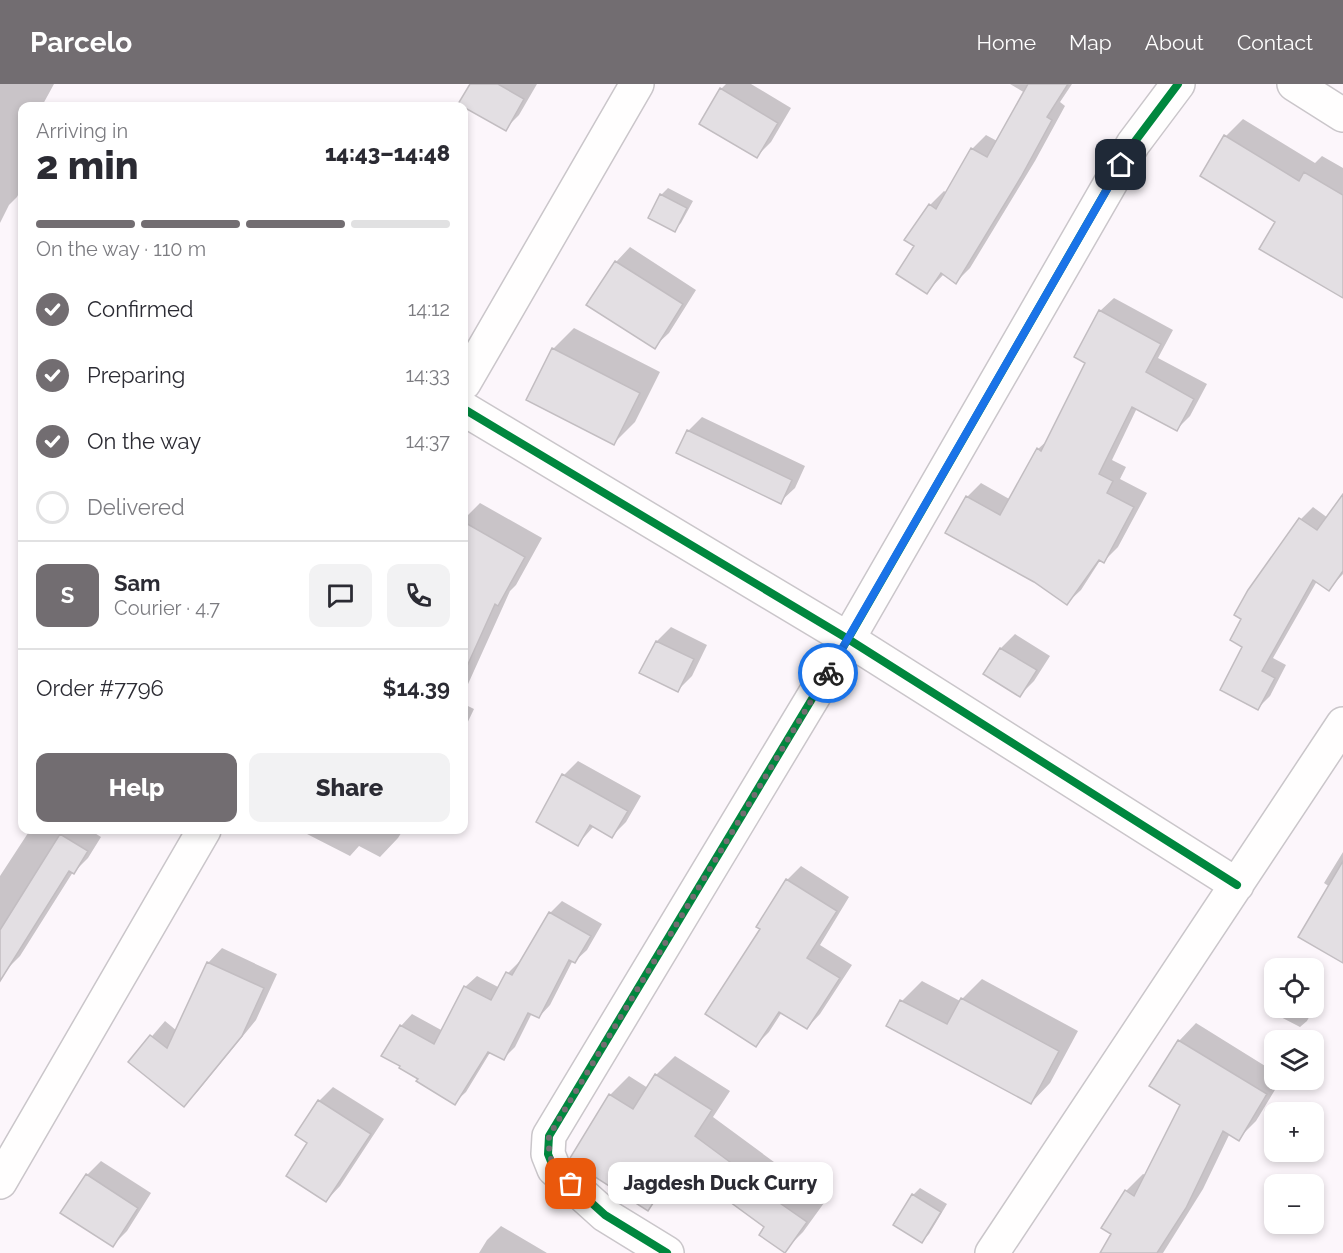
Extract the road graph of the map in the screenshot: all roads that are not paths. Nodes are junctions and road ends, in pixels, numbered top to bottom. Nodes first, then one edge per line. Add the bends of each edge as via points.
1 (637, 84) edge
2 (1178, 84) edge
3 (1294, 84) edge
4 (1343, 115) edge
5 (468, 376) edge
6 (468, 411) edge
7 (848, 639) junction
8 (1343, 724) edge
9 (202, 834) edge
10 (1237, 885) junction
11 (0, 1182) edge
12 (667, 1253) edge
13 (992, 1253) edge

1 - 5 street
2 - 7 street via 1133,144
3 - 4 street
6 - 7 street
7 - 10 street
7 - 12 street via 549,1136 548,1154 554,1169 605,1215
8 - 10 street
9 - 11 street
10 - 13 street

